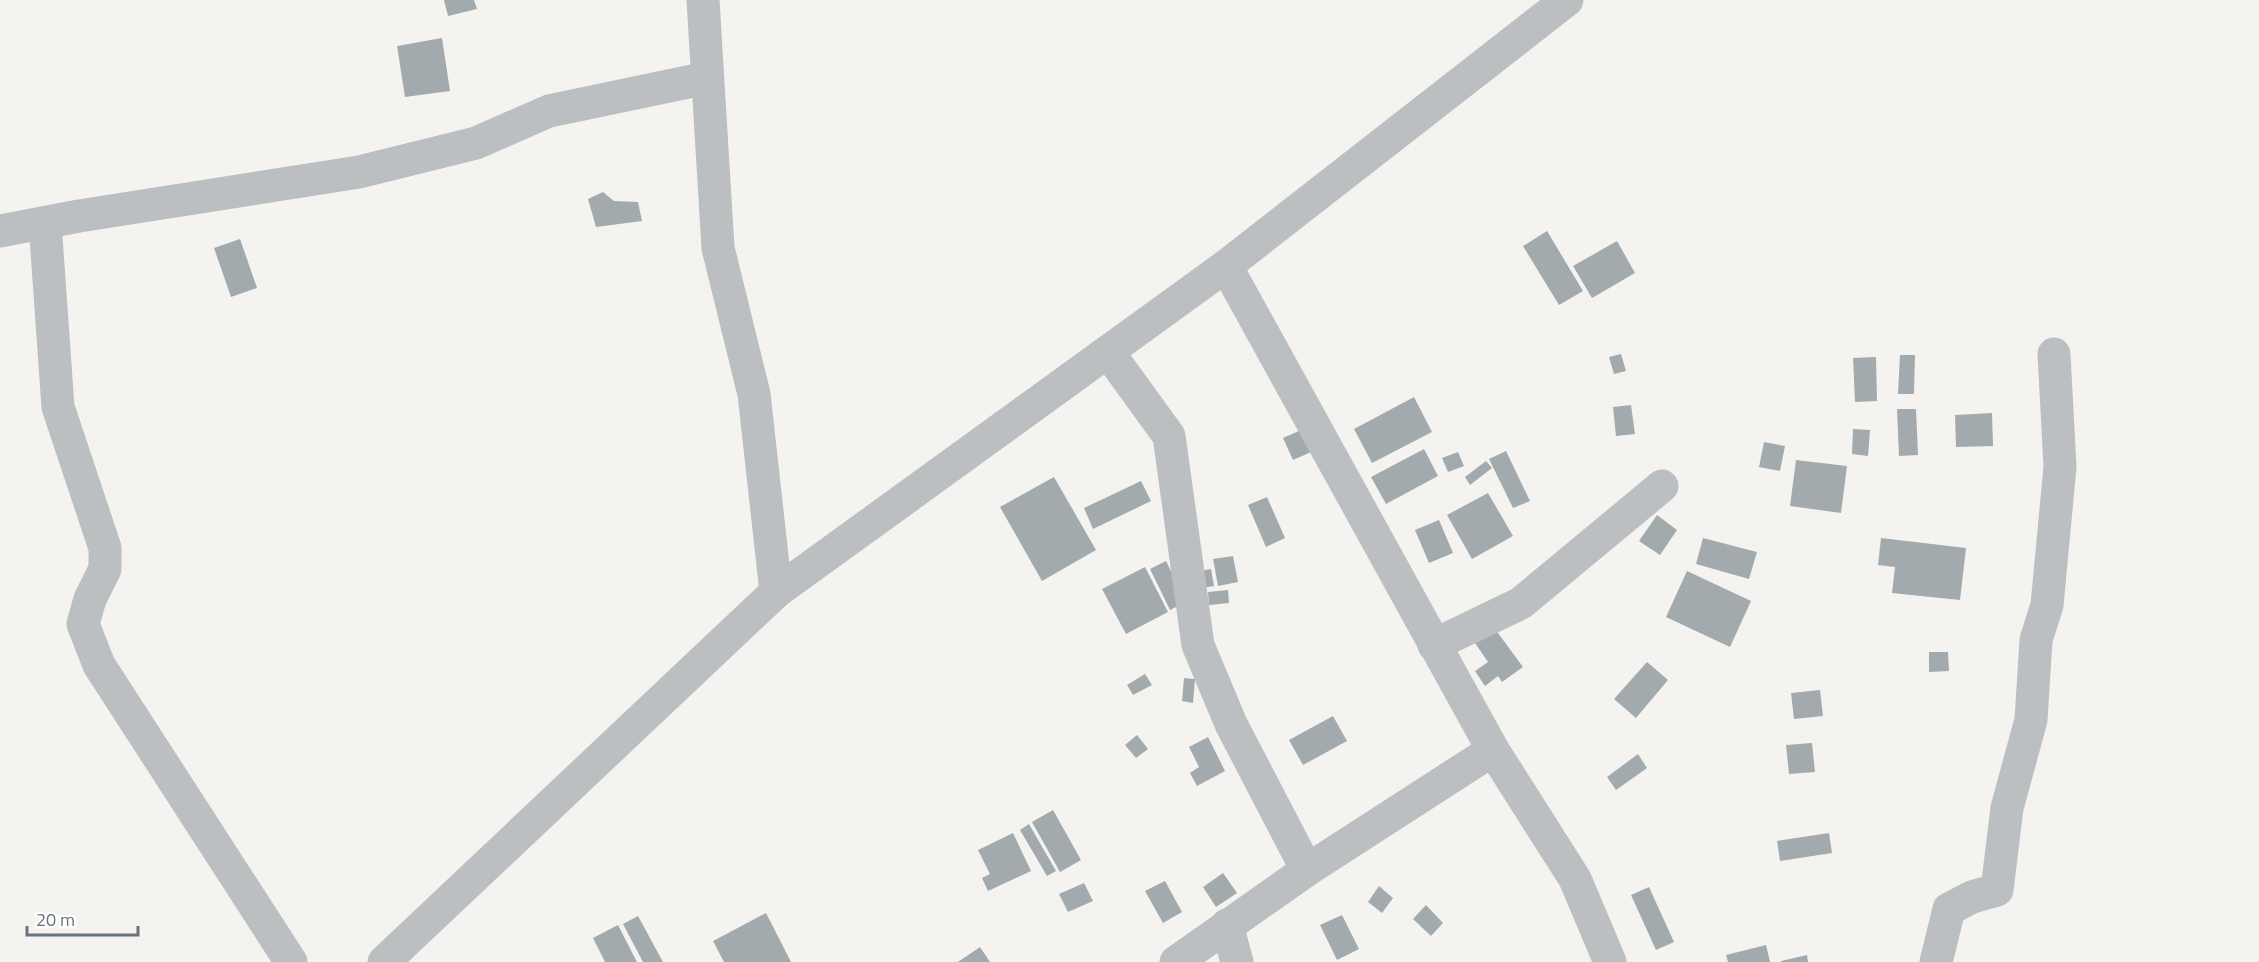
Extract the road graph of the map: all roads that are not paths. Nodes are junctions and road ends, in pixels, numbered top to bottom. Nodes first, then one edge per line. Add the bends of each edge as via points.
1 (703, 0) edge
2 (1567, 0) edge
3 (707, 78) junction
4 (45, 223) junction
5 (0, 231) edge
6 (1226, 266) junction
7 (1108, 352) junction
8 (2054, 354) dead end
9 (1662, 486) dead end
10 (776, 592) junction
11 (1434, 645) junction
12 (1493, 750) junction
13 (1307, 870) junction
14 (1227, 925) junction
15 (291, 962) edge
16 (384, 962) edge
17 (1176, 962) edge
18 (1237, 962) edge
19 (1610, 962) edge
20 (1936, 962) edge

1 - 3 street
2 - 6 street
3 - 4 street via 549,111 476,143 359,172
3 - 10 street via 718,248 753,394
4 - 5 street
4 - 15 street via 58,407 105,548 105,569 83,624 99,665
6 - 7 street
6 - 11 street
7 - 10 street
7 - 13 street via 1169,436 1198,645 1231,724
8 - 20 street via 2060,467 2047,605 2036,640 2031,720 2007,808 1997,890 1949,909
9 - 11 street via 1521,603
10 - 16 street
11 - 12 street
12 - 13 street
12 - 19 street via 1575,879
13 - 14 street
14 - 17 street
14 - 18 street

